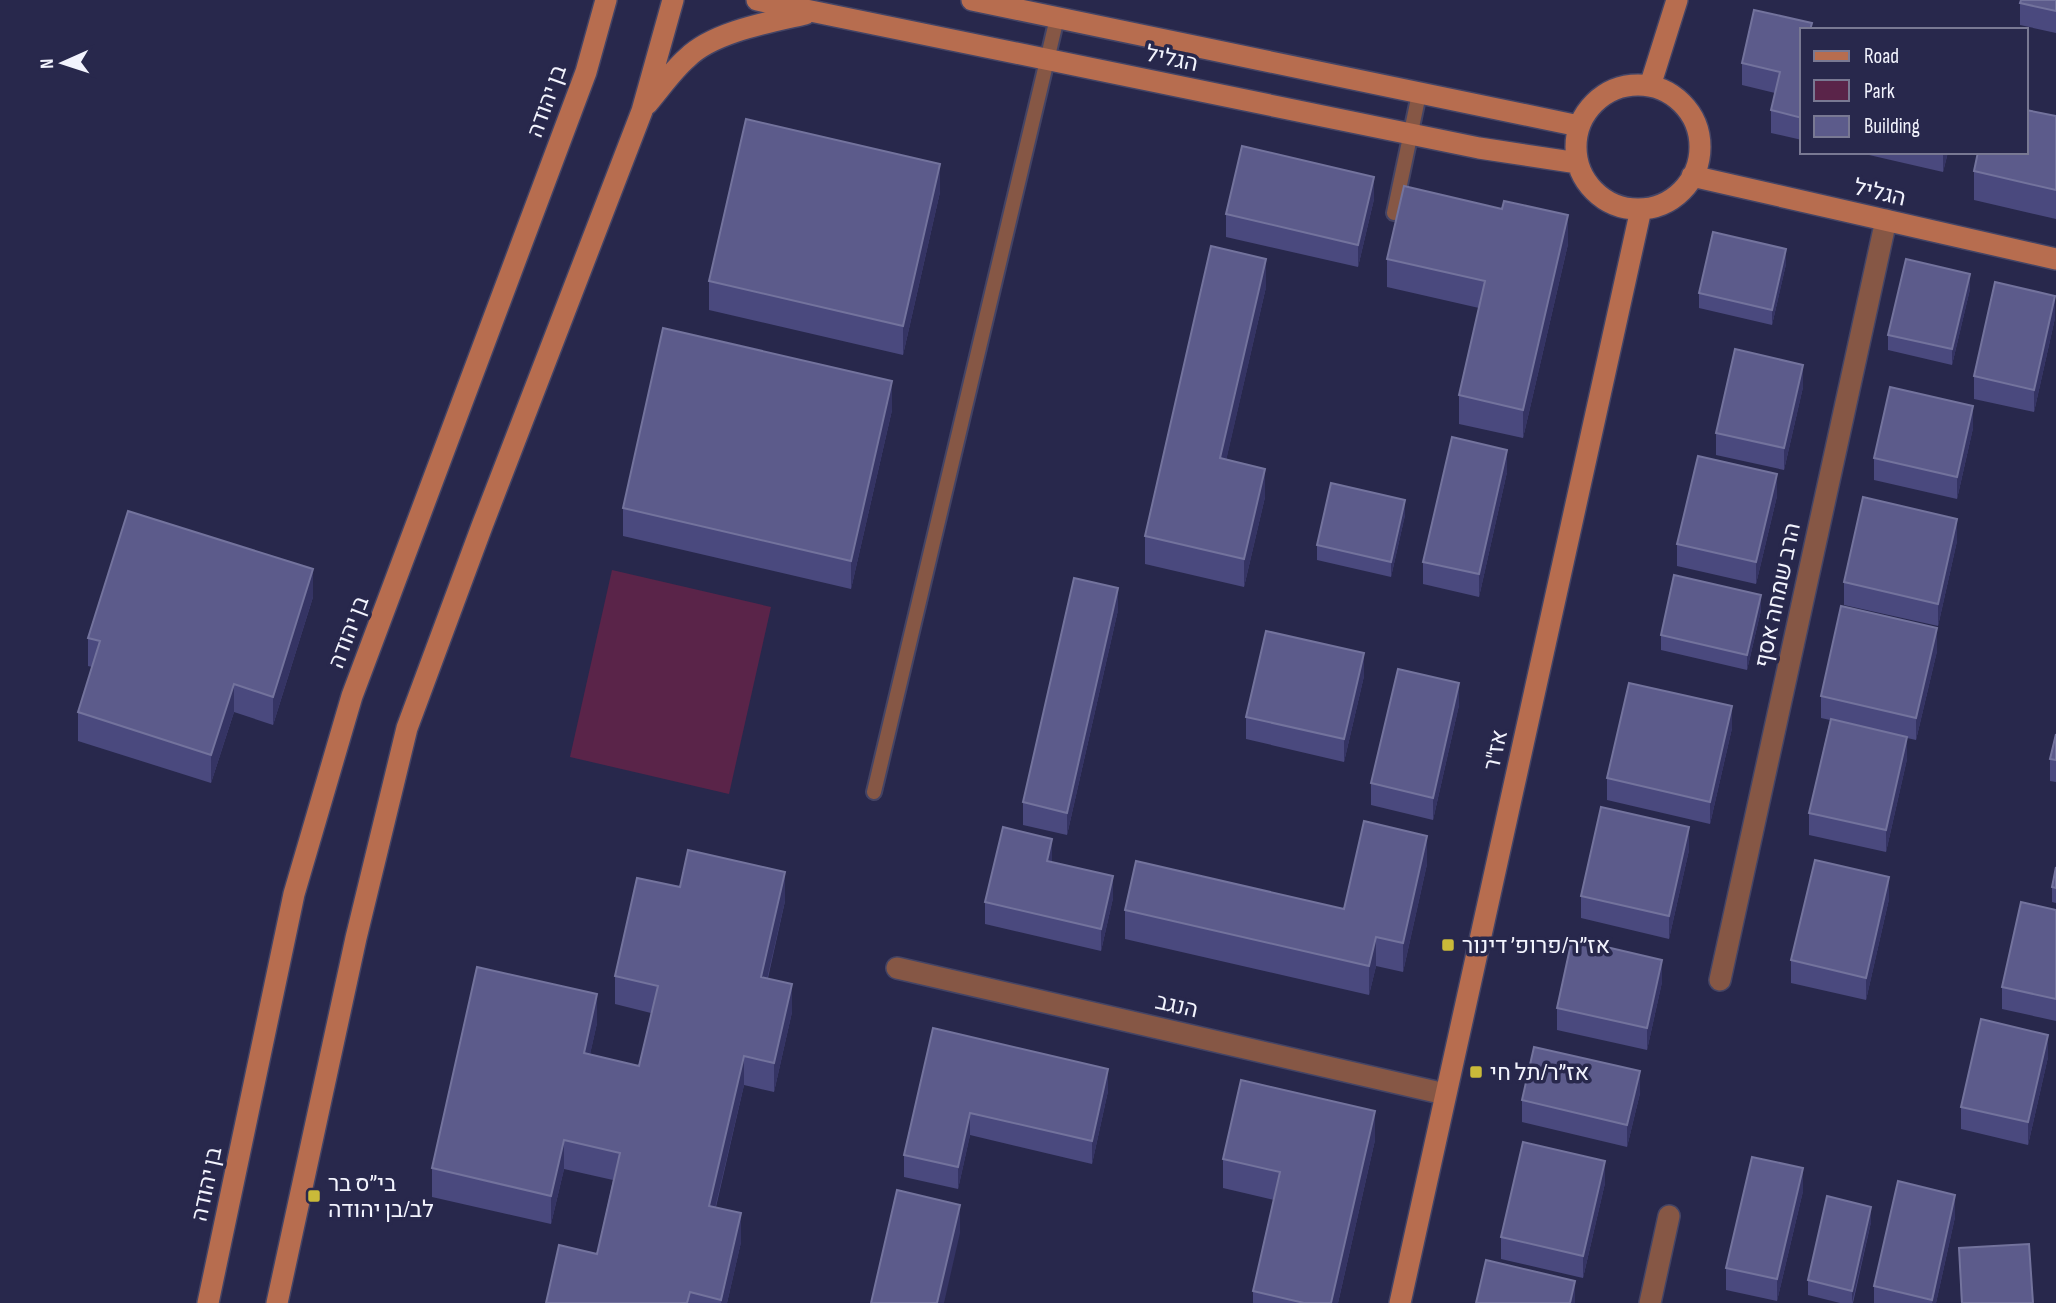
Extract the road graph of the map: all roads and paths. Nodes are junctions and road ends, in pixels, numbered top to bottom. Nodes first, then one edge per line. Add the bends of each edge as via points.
1 (606, 0) edge
2 (673, 0) edge
3 (757, 0) edge
4 (972, 0) edge
5 (1677, 0) edge
6 (811, 12) junction
7 (1057, 18) junction
8 (1048, 59) junction
9 (1650, 86) junction
10 (1419, 94) junction
11 (642, 111) junction
12 (1579, 126) junction
13 (1412, 134) junction
14 (1578, 163) junction
15 (1692, 176) junction
16 (1642, 209) junction
17 (1394, 213) dead end
18 (1886, 220) junction
19 (2056, 259) edge
20 (874, 792) dead end
21 (897, 968) dead end
22 (1720, 980) dead end
23 (1445, 1094) junction
24 (1669, 1216) dead end
25 (278, 1302) edge
26 (208, 1303) edge
27 (1400, 1303) edge
28 (1650, 1303) edge

1 - 26 street, בן יהודה via 586,72 352,696 294,894
2 - 11 street
3 - 6 street, הגליל
4 - 7 street, הגליל
5 - 9 street
6 - 8 street, הגליל
6 - 11 street via 754,26 688,56
7 - 8 lane
7 - 10 street, הגליל
8 - 13 street, הגליל
8 - 20 lane
9 - 12 street via 1633,85 1600,97
9 - 15 street via 1668,92 1694,120 1699,158
10 - 12 street, הגליל
10 - 13 lane
11 - 25 street via 407,728 356,938
12 - 14 street
13 - 14 street, הגליל
13 - 17 lane
14 - 16 street via 1595,192 1617,205
15 - 16 street via 1680,193
15 - 18 street, הגליל
16 - 23 street, אז"ר
18 - 19 street, הגליל
18 - 22 street, הרב שמחה אסף
21 - 23 street, הנגב
23 - 27 street, אז"ר
24 - 28 street

